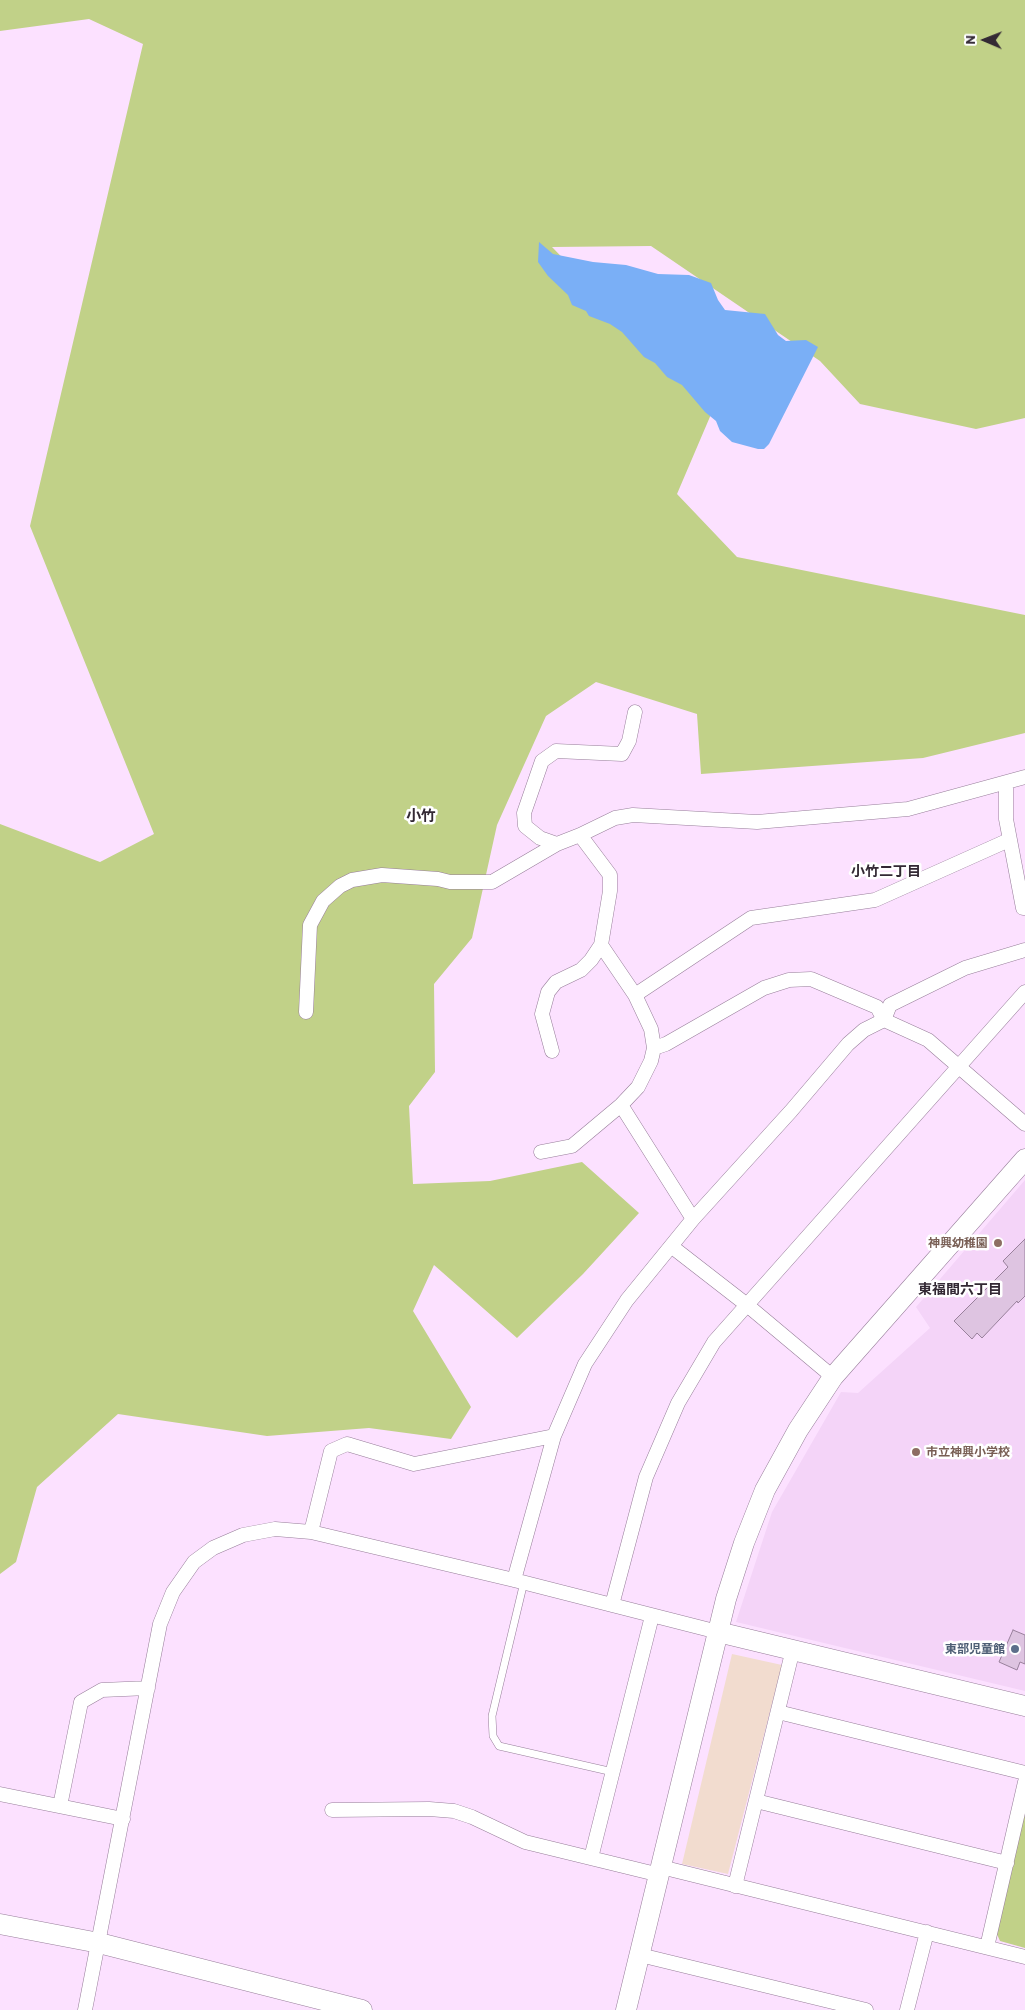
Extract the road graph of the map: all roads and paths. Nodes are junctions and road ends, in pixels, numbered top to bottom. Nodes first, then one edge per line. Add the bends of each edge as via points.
1 (635, 712) dead end
2 (1025, 777) edge
3 (1006, 783) junction
4 (580, 835) junction
5 (1009, 840) junction
6 (556, 844) junction
7 (1025, 908) edge
8 (601, 945) junction
9 (1025, 950) edge
10 (1025, 992) edge
11 (635, 995) junction
12 (306, 1012) dead end
13 (884, 1020) junction
14 (654, 1048) junction
15 (552, 1052) dead end
16 (959, 1066) junction
17 (621, 1105) junction
18 (1025, 1124) edge
19 (541, 1152) dead end
20 (1025, 1159) edge
21 (693, 1219) junction
22 (671, 1246) junction
23 (747, 1305) junction
24 (833, 1377) junction
25 (554, 1436) junction
26 (311, 1532) junction
27 (519, 1581) junction
28 (612, 1605) junction
29 (652, 1616) junction
30 (718, 1632) junction
31 (793, 1649) junction
32 (148, 1688) junction
33 (1025, 1706) edge
34 (778, 1712) junction
35 (613, 1772) junction
36 (1025, 1773) edge
37 (1025, 1782) edge
38 (0, 1794) edge
39 (756, 1802) junction
40 (60, 1806) junction
41 (332, 1810) dead end
42 (123, 1819) junction
43 (591, 1858) junction
44 (1007, 1863) junction
45 (661, 1871) junction
46 (735, 1886) junction
47 (0, 1924) edge
48 (927, 1932) junction
49 (99, 1943) junction
50 (987, 1947) junction
51 (640, 1955) junction
52 (1025, 1957) edge
53 (85, 2010) edge
54 (362, 2010) edge
55 (626, 2010) edge
56 (866, 2010) edge
57 (908, 2010) edge

1 - 6 street via 629,741 622,754 556,751 542,761 524,813 525,826 540,838
2 - 3 street
3 - 4 street via 908,809 757,822 633,815 615,818
3 - 5 street
4 - 6 street
4 - 8 street via 610,875
5 - 7 street
5 - 11 street via 875,900 751,918
6 - 12 street via 492,882 450,882 382,875 352,880 340,886 323,901 310,924
8 - 11 street
8 - 15 street via 580,970 556,982 548,992 542,1014
9 - 13 street via 957,972 890,1005
10 - 16 street
11 - 14 street via 651,1029
13 - 14 street via 877,1007 810,979 789,980 764,988
13 - 16 street via 928,1040
13 - 21 street via 864,1030 848,1044
14 - 17 street via 638,1087
16 - 18 street
16 - 23 street
17 - 19 street via 572,1146
17 - 21 street
20 - 24 street
21 - 22 street
22 - 23 street
22 - 25 street via 627,1300 585,1364
23 - 24 street
23 - 28 street via 714,1342 678,1403 646,1477
24 - 30 street via 798,1430 765,1490 744,1543
25 - 26 street via 414,1464 347,1444 331,1451
25 - 27 street
26 - 27 street
26 - 32 street via 275,1529 243,1535 213,1548 194,1562 173,1592 160,1624
27 - 28 street
27 - 35 lane via 492,1716 493,1736 499,1746
28 - 29 street
29 - 30 street
29 - 35 street
30 - 31 street
30 - 45 street
31 - 33 street
31 - 34 street
32 - 40 street via 102,1690 81,1702
32 - 42 street
34 - 36 street
34 - 39 street
35 - 43 street
37 - 44 street
38 - 40 street
39 - 44 street
39 - 46 street
40 - 42 street
41 - 43 street via 454,1811 525,1842
42 - 49 street
43 - 45 street
44 - 50 street
45 - 46 street
45 - 51 street
46 - 48 street
47 - 49 street
48 - 50 street
48 - 57 street
49 - 53 street
49 - 54 street
50 - 52 street
51 - 55 street
51 - 56 street

